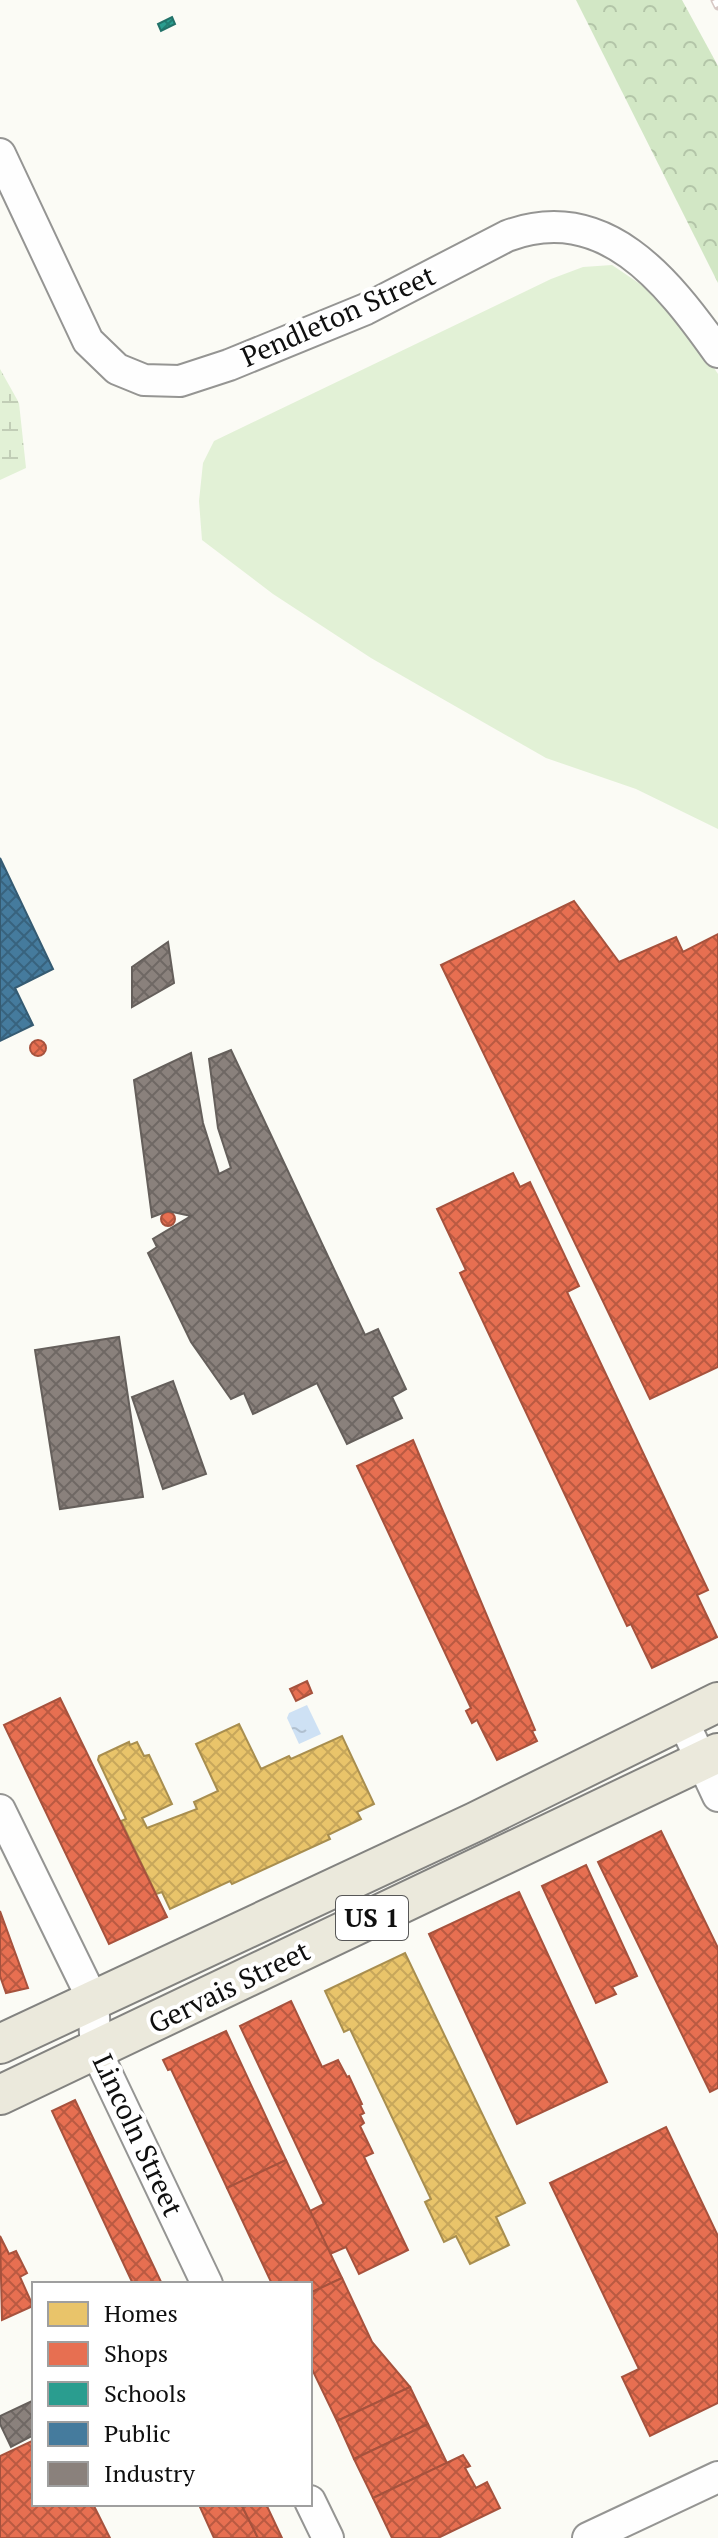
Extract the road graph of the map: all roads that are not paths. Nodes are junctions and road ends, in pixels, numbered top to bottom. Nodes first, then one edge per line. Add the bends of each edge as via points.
1 (0, 154) edge
2 (718, 352) edge
3 (718, 1702) edge
4 (682, 1719) junction
5 (710, 1757) edge
6 (718, 1796) edge
7 (0, 1810) edge
8 (93, 2000) junction
9 (0, 2044) edge
10 (96, 2051) junction
11 (0, 2095) edge
12 (206, 2282) edge
13 (718, 2477) edge
14 (312, 2505) edge
15 (328, 2538) edge
16 (588, 2538) edge

1 - 2 street, Pendleton Street via 88,341 130,376 180,381 229,365 366,309 507,236 558,226 613,241 636,258 671,292
3 - 4 main road, Gervais Street
4 - 5 street
4 - 8 main road, Gervais Street
5 - 6 street
5 - 10 main road, Gervais Street / US 1
7 - 8 street, Lincoln Street
8 - 9 main road, Gervais Street
8 - 10 street, Lincoln Street
10 - 11 main road, Gervais Street / US 1
10 - 12 street, Lincoln Street
13 - 16 street
14 - 15 street

